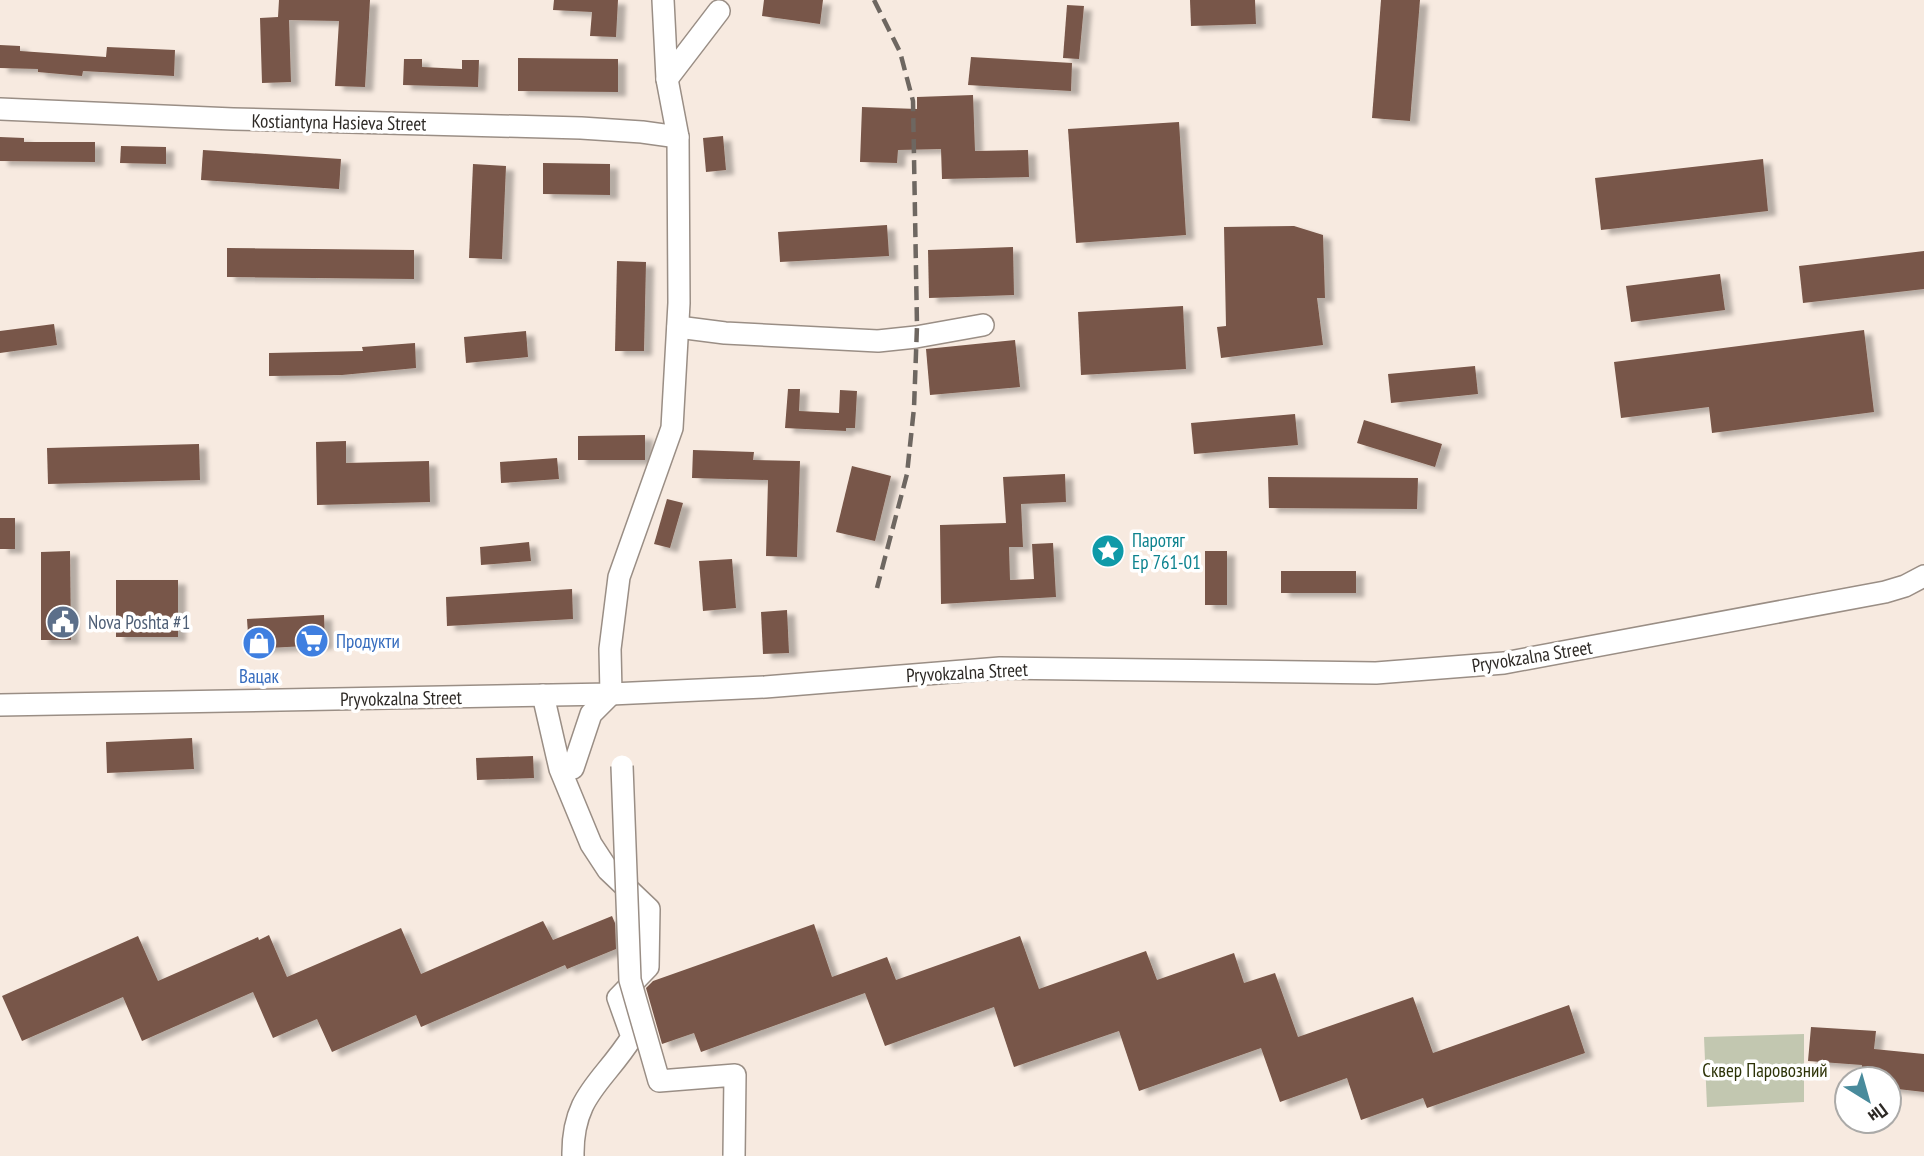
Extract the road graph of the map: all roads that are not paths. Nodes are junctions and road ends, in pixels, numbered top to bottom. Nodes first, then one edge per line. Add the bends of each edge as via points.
1 (663, 0) edge
2 (719, 11) dead end
3 (667, 79) junction
4 (0, 109) edge
5 (678, 137) junction
6 (983, 324) dead end
7 (678, 327) junction
8 (1924, 576) edge
9 (611, 694) junction
10 (543, 695) junction
11 (0, 705) edge
12 (622, 766) dead end
13 (573, 768) dead end
14 (573, 1156) edge
15 (734, 1156) edge

1 - 3 street
2 - 3 street
3 - 5 street
4 - 5 street, Kostiantyna Hasieva Street via 581,128
5 - 7 street
6 - 7 street via 878,341
7 - 9 street via 672,428 618,577 610,649
8 - 9 street, Pryvokzalna Street via 1885,592 1504,663 1428,671 1000,668
9 - 10 street, Pryvokzalna Street
9 - 13 street via 591,714
10 - 11 street, Pryvokzalna Street
10 - 14 street via 560,769 591,844 608,870 649,909 648,967 618,998 632,1037 578,1112
12 - 15 street, bridge via 629,980 659,1081 735,1075

